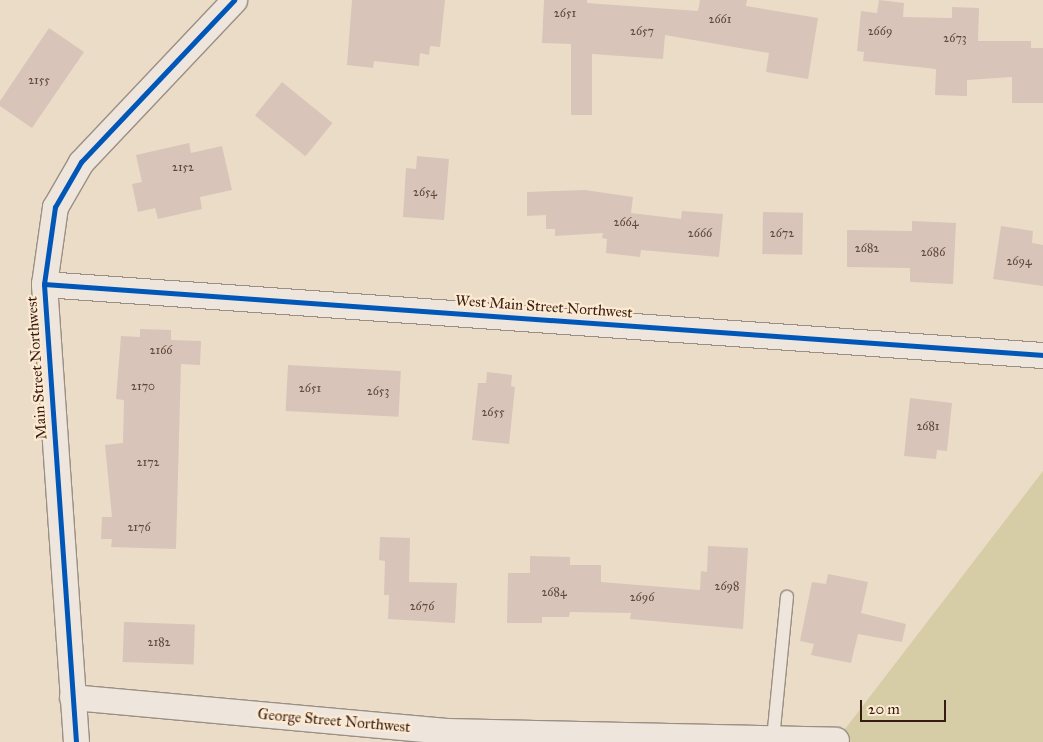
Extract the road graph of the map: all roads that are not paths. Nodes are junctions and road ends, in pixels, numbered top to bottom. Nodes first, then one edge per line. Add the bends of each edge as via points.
1 (234, 0) edge
2 (44, 284) junction
3 (1043, 355) edge
4 (786, 597) dead end
5 (72, 697) junction
6 (773, 739) junction
7 (836, 740) dead end
8 (76, 742) edge

1 - 2 street, Main Street Northwest via 81,162 55,207
2 - 3 street, West Main Street Northwest
2 - 5 street, Main Street Northwest
4 - 6 lane
5 - 6 street, George Street Northwest via 447,731
5 - 8 street, Main Street Northwest
6 - 7 street, George Street Northwest

